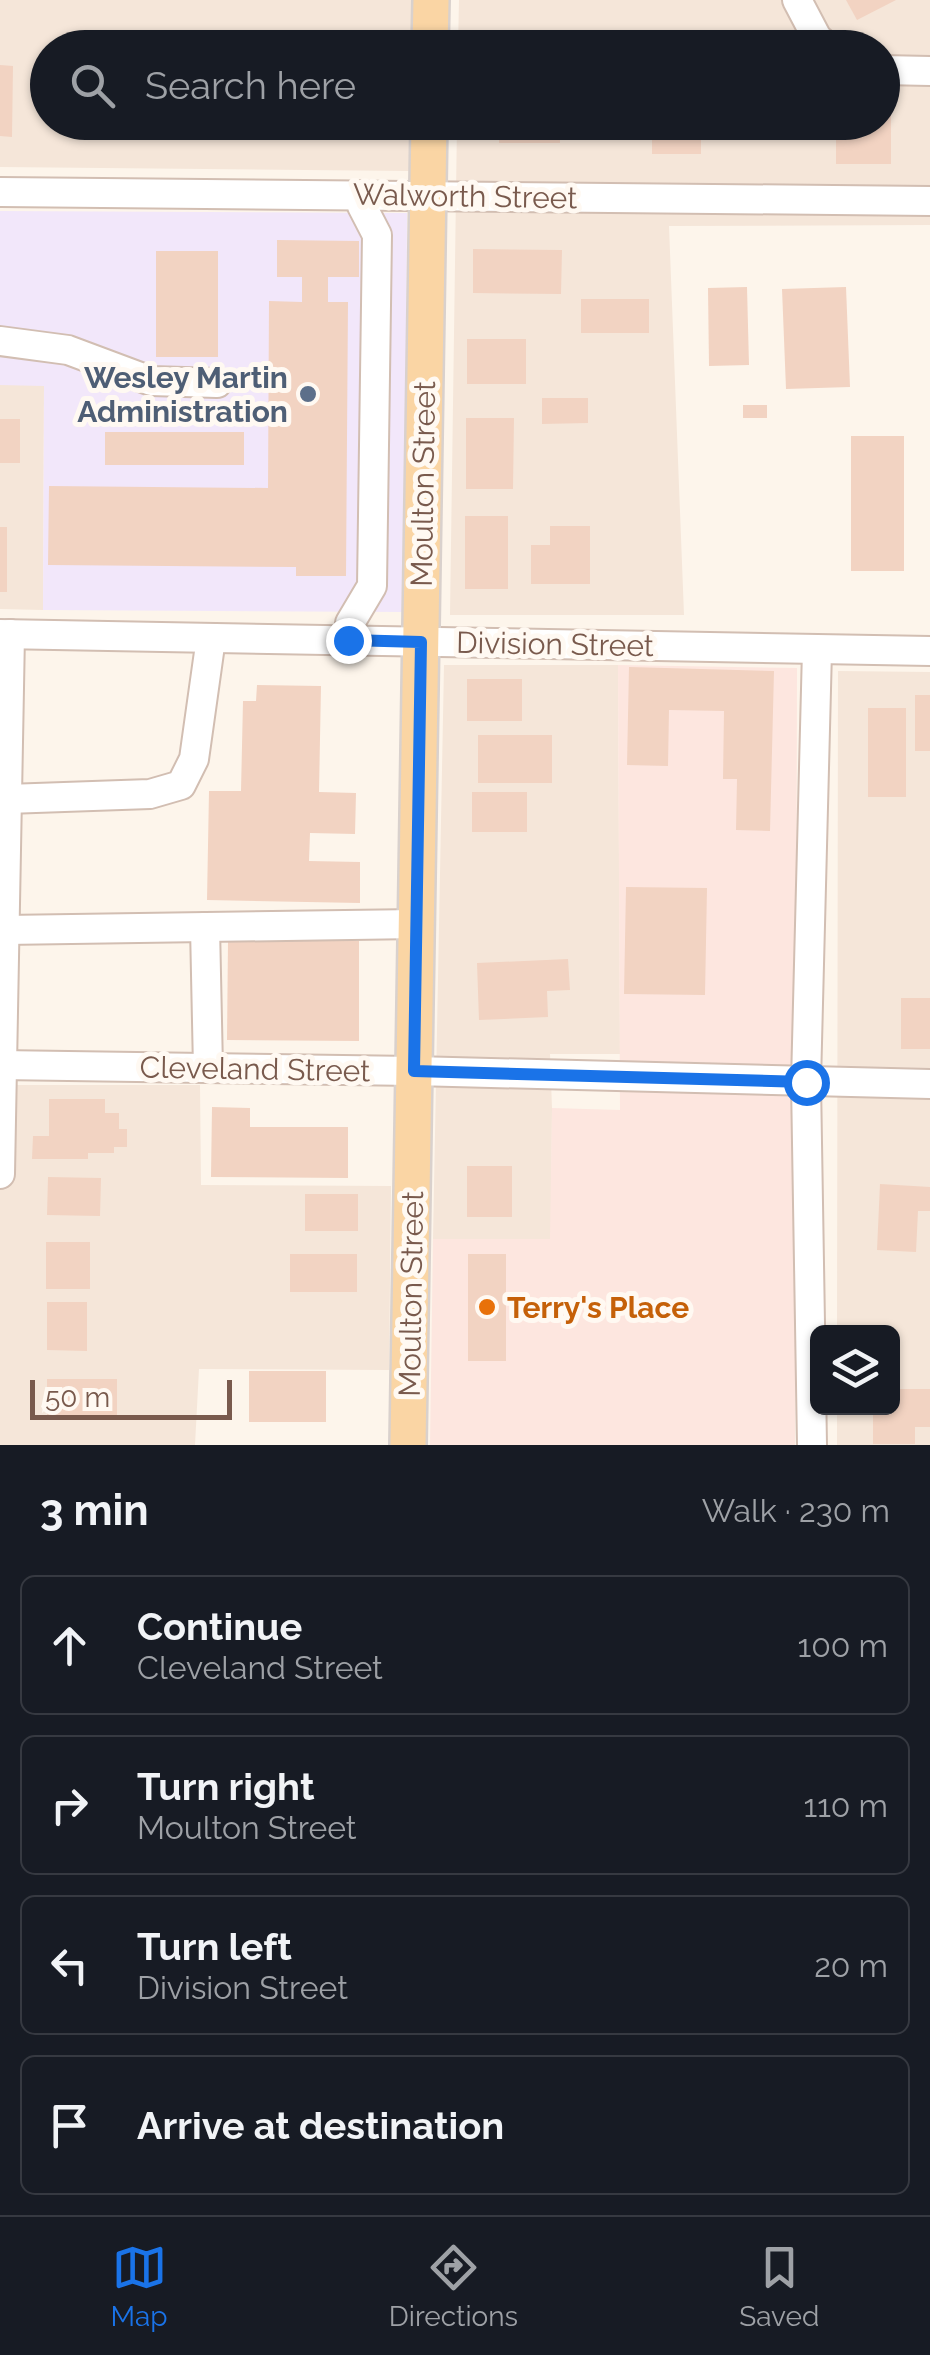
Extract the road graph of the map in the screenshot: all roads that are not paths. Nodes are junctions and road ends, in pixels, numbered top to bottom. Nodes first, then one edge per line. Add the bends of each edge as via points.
1 (431, 0) edge
2 (797, 0) edge
3 (430, 30) edge
4 (813, 30) edge
5 (900, 70) edge
6 (930, 71) edge
7 (429, 140) edge
8 (0, 192) edge
9 (362, 195) junction
10 (428, 195) junction
11 (930, 200) edge
12 (0, 341) edge
13 (218, 383) dead end
14 (5, 634) edge
15 (211, 638) junction
16 (348, 640) junction
17 (421, 642) junction
18 (817, 650) junction
19 (930, 651) edge
20 (7, 799) junction
21 (416, 924) junction
22 (205, 927) junction
23 (4, 930) junction
24 (1, 1066) edge
25 (208, 1068) junction
26 (414, 1071) junction
27 (806, 1082) junction
28 (930, 1084) edge
29 (0, 1174) edge
30 (408, 1445) edge
31 (812, 1445) edge

1 - 3 main road
2 - 4 street
5 - 6 street
7 - 10 main road, Moulton Street
8 - 9 street, Walworth Street
9 - 10 street, Walworth Street
9 - 16 street via 377,234 372,586 350,623
10 - 11 street, Walworth Street
10 - 17 main road, Moulton Street
12 - 13 street via 68,350 151,381
14 - 15 street, Division Street
14 - 20 street
15 - 16 street, Division Street
15 - 20 street via 194,759 181,785 150,794
16 - 17 street, Division Street
17 - 18 street, Division Street
17 - 21 main road, Moulton Street
18 - 19 street, Division Street
18 - 27 street
20 - 23 street
21 - 22 street
21 - 26 main road, Moulton Street
22 - 23 street
22 - 25 street
23 - 24 street
24 - 25 street, Cleveland Street
24 - 29 street
25 - 26 street, Cleveland Street
26 - 27 street, Cleveland Street
26 - 30 main road, Moulton Street
27 - 28 street, Cleveland Street
27 - 31 street

